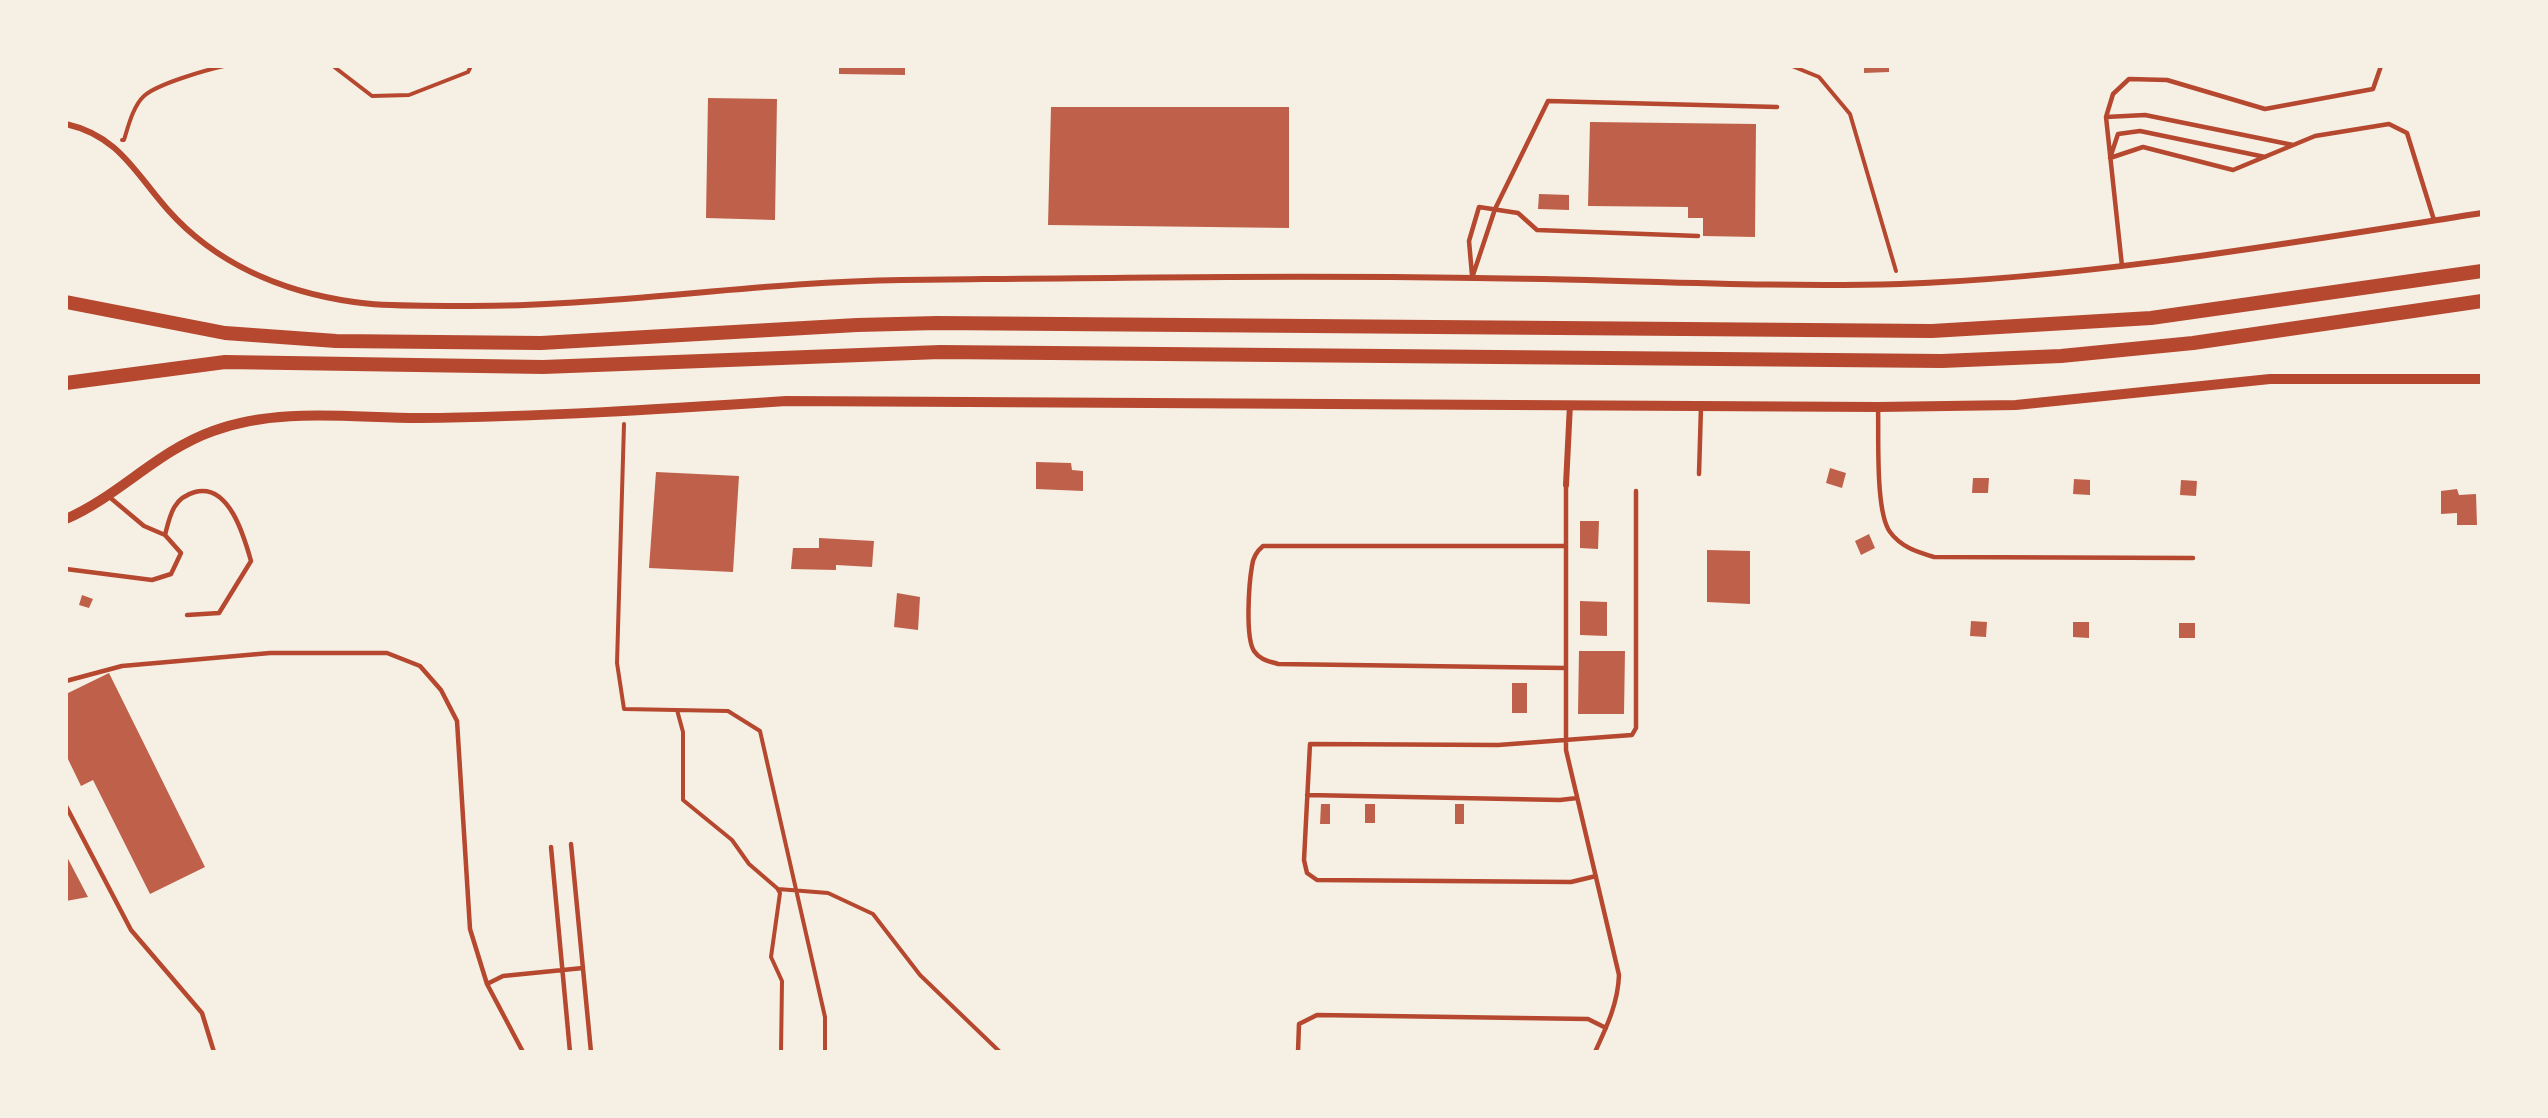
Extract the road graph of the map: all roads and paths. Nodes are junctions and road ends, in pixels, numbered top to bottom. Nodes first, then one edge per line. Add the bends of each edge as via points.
1 (224, 66) edge
2 (333, 66) edge
3 (471, 66) edge
4 (1792, 66) edge
5 (2381, 66) edge
6 (1777, 107) dead end
7 (2106, 117) junction
8 (66, 124) edge
9 (102, 137) junction
10 (2293, 145) junction
11 (2265, 157) junction
12 (2110, 158) junction
13 (1495, 209) junction
14 (2482, 213) edge
15 (2434, 220) junction
16 (1698, 236) dead end
17 (2122, 266) junction
18 (2482, 270) edge
19 (1472, 278) junction
20 (1900, 284) junction
21 (2482, 301) edge
22 (66, 302) edge
23 (2482, 379) edge
24 (66, 383) edge
25 (1570, 403) junction
26 (1701, 404) junction
27 (1878, 407) junction
28 (625, 412) junction
29 (1699, 474) dead end
30 (1566, 484) joint
31 (1636, 491) dead end
32 (108, 495) junction
33 (66, 519) edge
34 (165, 535) junction
35 (1566, 546) junction
36 (2193, 558) dead end
37 (66, 569) edge
38 (187, 615) dead end
39 (1566, 668) junction
40 (66, 681) edge
41 (676, 710) junction
42 (1566, 738) junction
43 (1307, 795) junction
44 (1577, 798) junction
45 (66, 806) edge
46 (571, 844) dead end
47 (551, 847) dead end
48 (1596, 876) junction
49 (778, 889) junction
50 (796, 891) junction
51 (583, 968) junction
52 (563, 970) junction
53 (487, 984) junction
54 (1606, 1028) junction
55 (214, 1052) edge
56 (523, 1052) edge
57 (570, 1052) edge
58 (591, 1052) edge
59 (781, 1052) edge
60 (825, 1052) edge
61 (1000, 1052) edge
62 (1298, 1052) edge
63 (1595, 1052) edge

1 - 9 path via 207,69 143,96 124,140
2 - 3 path via 372,96 409,94 468,72
4 - 20 path via 1819,77 1850,114
5 - 7 lane via 2373,89 2265,109 2167,80 2129,79 2113,94
6 - 13 lane via 1548,100
7 - 10 lane via 2145,115
7 - 12 lane
8 - 9 street
9 - 19 street via 129,159 170,212 222,257 252,274 300,291 355,303 522,307 892,280
10 - 11 lane
10 - 15 lane via 2315,136 2389,124 2406,133
11 - 12 lane via 2233,170 2143,147
11 - 12 lane via 2140,131 2118,134
12 - 17 lane
13 - 16 lane via 1518,213 1537,230
13 - 19 lane
13 - 19 lane via 1479,207 1469,241
14 - 15 street
15 - 17 street
17 - 20 street
18 - 22 main road via 2151,318 1932,331 937,323 541,343 336,341 225,333
19 - 20 street
21 - 24 main road via 2193,343 2061,356 1942,361 940,352 543,367 225,362
23 - 27 street via 2270,379 2016,405
25 - 26 street
25 - 28 street via 786,401
25 - 30 street
26 - 27 street
26 - 29 lane
27 - 36 lane via 1881,507 1889,531 1911,551 1934,557
28 - 32 street via 419,418 289,416 252,420 180,444
28 - 41 path via 617,663 624,709
30 - 35 lane
31 - 42 lane via 1636,728 1632,735 1623,737
32 - 33 street
32 - 34 lane via 144,526
34 - 37 lane via 181,553 171,574 152,580
34 - 38 lane via 172,509 183,495 204,490 219,495 242,530 251,561 219,613
35 - 39 lane
35 - 39 lane via 1263,546 1252,565 1249,637 1253,650 1262,659 1278,664
39 - 42 lane
40 - 53 lane via 122,666 270,653 387,653 420,666 441,690 457,721 470,929
41 - 49 path via 683,732 683,800 732,840 749,864
41 - 50 path via 728,711 760,731
42 - 43 lane via 1498,745 1310,744
42 - 44 lane
43 - 44 lane
43 - 48 lane via 1304,860 1307,873 1317,880 1571,882
44 - 48 lane
45 - 55 lane via 131,930 202,1013
46 - 51 lane
47 - 52 lane
48 - 54 lane via 1619,975 1619,993
49 - 50 path
49 - 59 path via 771,957 782,981
50 - 60 path via 825,1017
50 - 61 path via 828,893 873,914 920,975
51 - 52 lane
51 - 58 lane
52 - 53 lane via 503,976
52 - 57 lane
53 - 56 lane
54 - 62 lane via 1588,1019 1317,1015 1299,1024
54 - 63 lane

